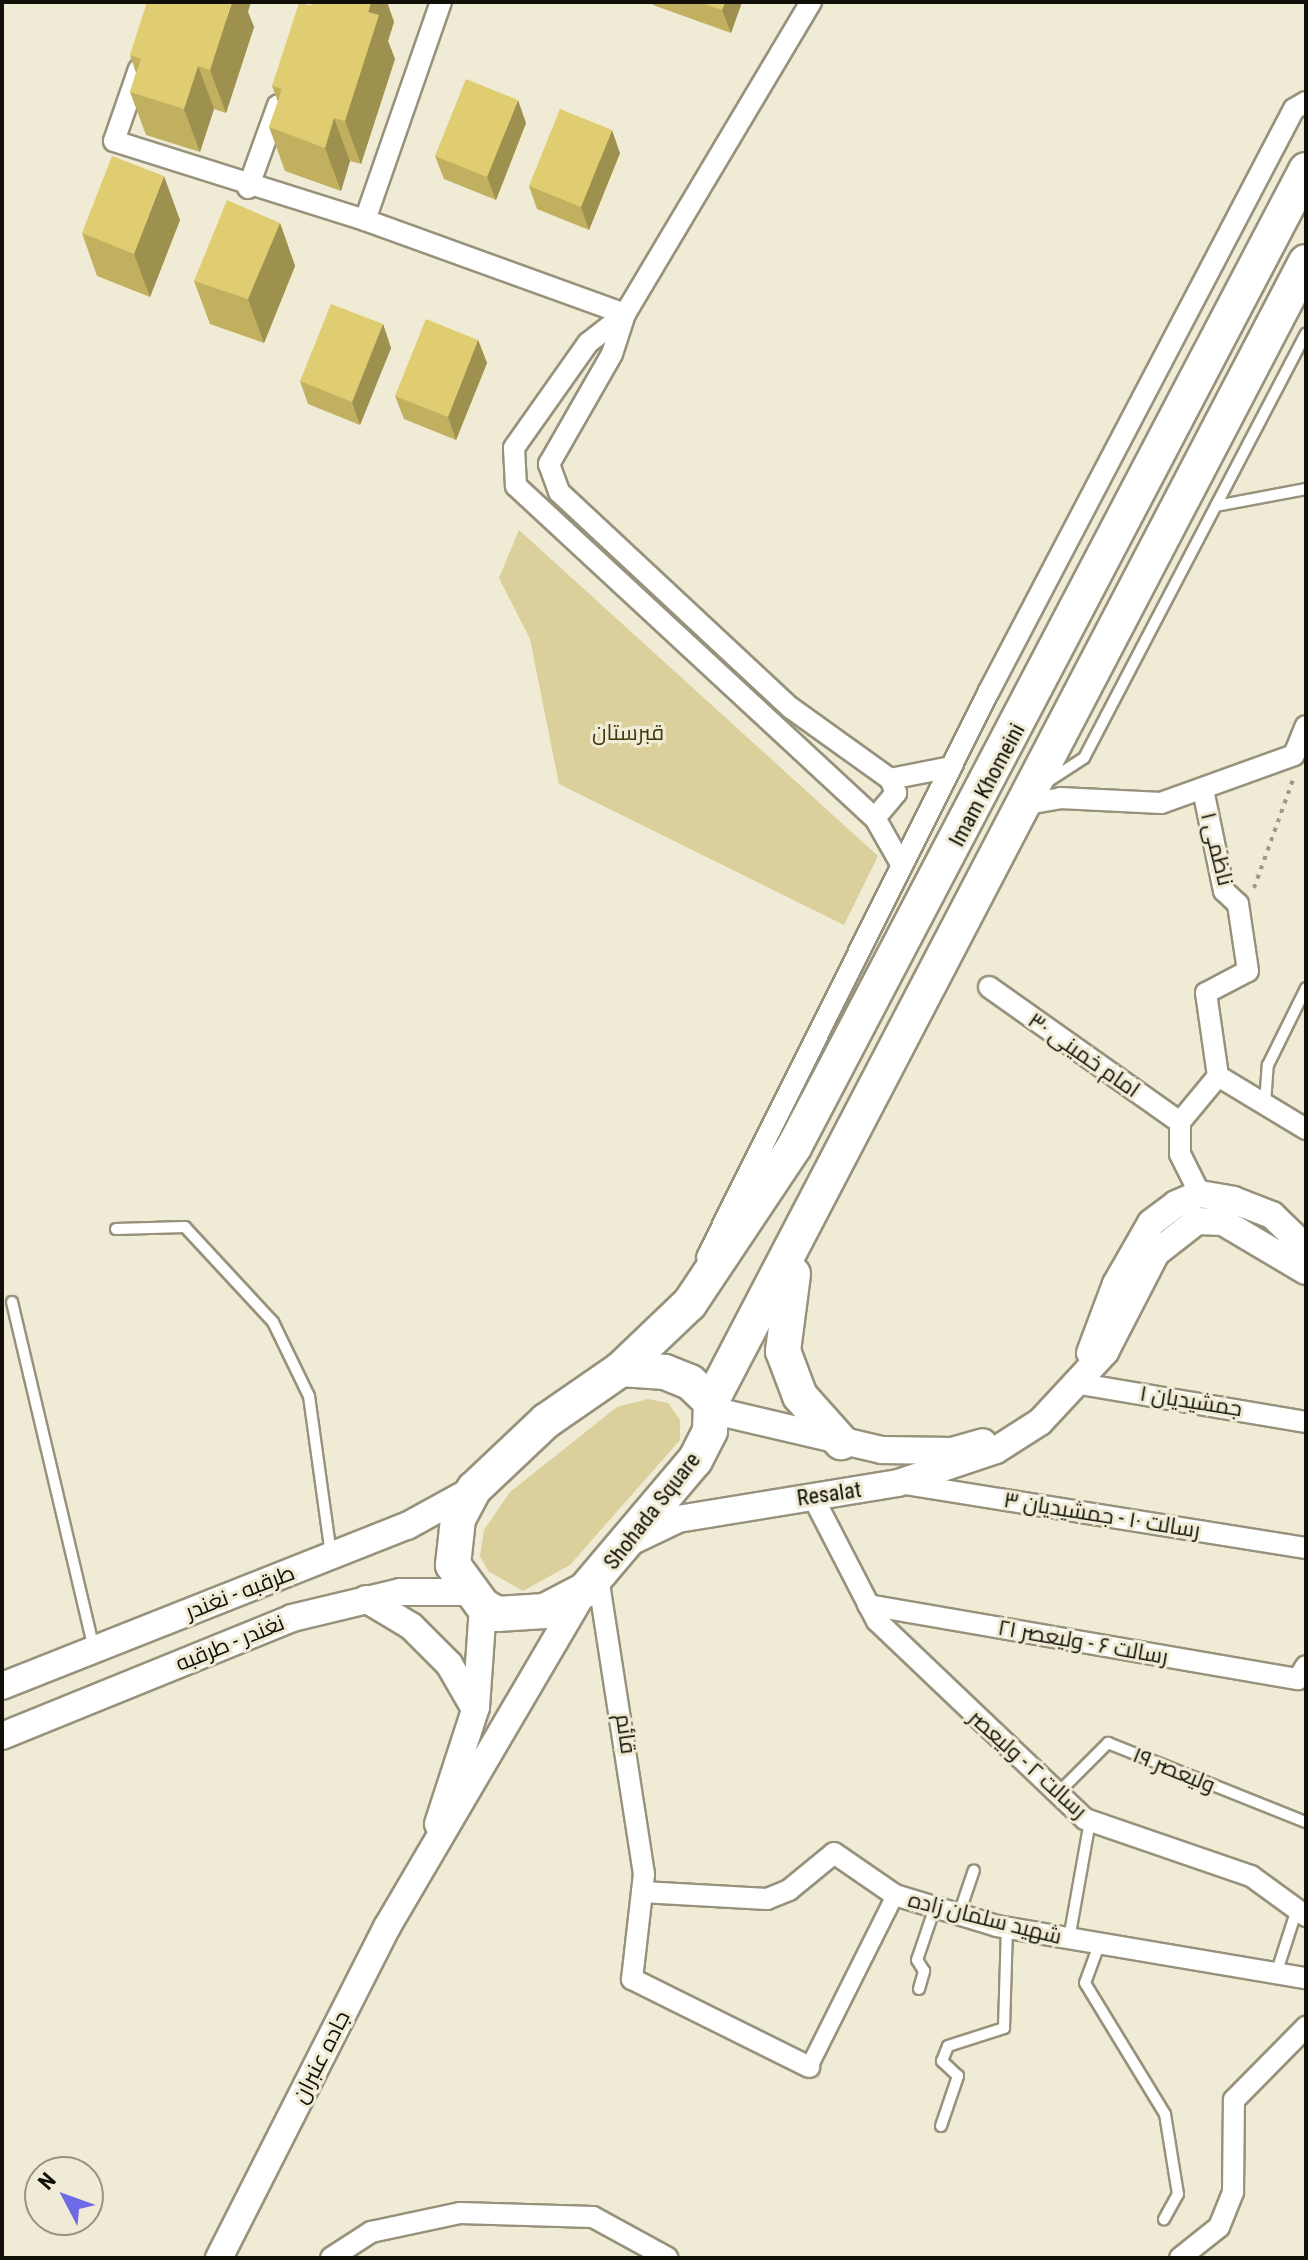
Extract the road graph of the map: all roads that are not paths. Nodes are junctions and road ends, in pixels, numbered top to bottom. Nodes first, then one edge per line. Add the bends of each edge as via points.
1 (441, 2) edge
2 (811, 2) edge
3 (147, 44) edge
4 (284, 88) edge
5 (1306, 102) edge
6 (1306, 170) edge
7 (248, 188) junction
8 (365, 220) junction
9 (1306, 262) edge
10 (625, 314) junction
11 (1306, 333) edge
12 (549, 464) junction
13 (515, 468) junction
14 (1306, 489) edge
15 (1216, 506) junction
16 (1039, 604) junction
17 (1072, 621) junction
18 (1306, 726) edge
19 (1300, 758) edge
20 (951, 767) junction
21 (890, 779) junction
22 (1203, 790) junction
23 (1025, 800) junction
24 (875, 818) junction
25 (901, 864) junction
26 (989, 987) dead end
27 (1306, 988) edge
28 (1218, 1076) junction
29 (1265, 1104) junction
30 (1180, 1122) junction
31 (1306, 1129) edge
32 (1200, 1194) junction
33 (116, 1229) dead end
34 (796, 1251) junction
35 (1306, 1252) edge
36 (12, 1302) dead end
37 (690, 1303) junction
38 (621, 1369) junction
39 (1082, 1373) junction
40 (711, 1406) junction
41 (1306, 1422) edge
42 (1025, 1430) junction
43 (841, 1442) junction
44 (898, 1483) junction
45 (474, 1489) junction
46 (814, 1499) junction
47 (628, 1543) junction
48 (1306, 1548) edge
49 (331, 1557) junction
50 (592, 1584) junction
51 (366, 1599) junction
52 (476, 1599) junction
53 (868, 1605) junction
54 (95, 1650) junction
55 (1302, 1672) edge
56 (2, 1686) edge
57 (475, 1709) junction
58 (2, 1736) edge
59 (1058, 1793) junction
60 (1090, 1821) junction
61 (1306, 1822) edge
62 (427, 1857) junction
63 (974, 1870) dead end
64 (642, 1892) junction
65 (895, 1895) junction
66 (935, 1907) junction
67 (1302, 1912) edge
68 (959, 1914) junction
69 (1007, 1928) junction
70 (1069, 1939) junction
71 (1099, 1945) junction
72 (1277, 1971) junction
73 (1306, 1978) edge
74 (919, 1989) dead end
75 (1306, 2027) edge
76 (809, 2067) joint
77 (941, 2126) dead end
78 (1164, 2219) dead end
79 (219, 2258) edge
80 (331, 2258) edge
81 (668, 2258) edge
82 (1180, 2258) edge

1 - 8 street
2 - 10 street
3 - 7 street via 114,141
4 - 7 street
5 - 16 street via 1294,109
6 - 17 highway, Imam Khomeini
7 - 8 street
8 - 10 street
9 - 23 highway, Imam Khomeini
10 - 12 street via 612,354
10 - 13 street via 588,343 514,448
11 - 15 lane
12 - 13 street
12 - 21 street via 559,492 791,708
13 - 24 street via 516,486
14 - 15 lane
15 - 23 lane via 1084,758
16 - 17 street
16 - 20 street
17 - 37 highway, Imam Khomeini via 794,1147
18 - 19 street
19 - 22 street
20 - 21 street
20 - 25 street
21 - 24 street via 896,793
22 - 23 street via 1161,803
22 - 28 street, ناظمی ۱ via 1224,891 1238,904 1248,971 1206,993
23 - 34 highway, Imam Khomeini
24 - 25 street
25 - 37 street via 723,1213
26 - 30 street, امام خمینی ۳۰
27 - 29 lane via 1268,1065
28 - 29 street
28 - 30 street
29 - 31 street
30 - 32 street via 1180,1154
32 - 35 street, Resalat via 1272,1215
32 - 39 street, Resalat via 1151,1223 1116,1284
33 - 49 lane via 185,1227 273,1322 309,1396
34 - 40 highway, Imam Khomeini
34 - 43 highway via 783,1351 800,1396
35 - 39 street, Resalat via 1286,1266 1243,1231 1197,1221 1156,1253 1105,1352
36 - 54 lane
37 - 38 highway, Imam Khomeini
38 - 40 highway via 665,1372 690,1382
38 - 45 highway via 546,1421
39 - 41 street, جمشیدیان ۱
39 - 42 street, Resalat
40 - 43 street, Resalat
40 - 47 highway, Shohada Square via 710,1431 695,1460
42 - 43 street, Resalat via 952,1451
42 - 44 street, Resalat via 964,1465
44 - 46 street, Resalat
44 - 48 street, رسالت ۱۰ - جمشیدیان ۳
45 - 49 street, طرقبه - نغندر
45 - 52 highway via 452,1544 453,1565
46 - 47 street, Resalat via 740,1504 678,1519
46 - 53 street, رسالت ۲ - ولیعصر
47 - 50 highway, Shohada Square
49 - 54 street, طرقبه - نغندر
50 - 52 highway, Shohada Square via 545,1611 497,1614
50 - 62 street, جاده عنبران
50 - 64 street, قائم via 626,1731
51 - 52 street, نغندر - طرقبه
51 - 57 street via 411,1626 449,1664
51 - 58 street, نغندر - طرقبه via 292,1618
52 - 57 street, جاده عنبران
53 - 55 street, رسالت ۶ - ولیعصر ۲۱
53 - 59 street, رسالت ۲ - ولیعصر via 912,1661
54 - 56 street, طرقبه - نغندر
57 - 62 street, جاده عنبران
59 - 60 street, رسالت ۲ - ولیعصر
59 - 61 lane, ولیعصر ۱۹ via 1108,1743
60 - 67 street, رسالت ۲ - ولیعصر via 1251,1876
60 - 70 lane
62 - 79 street, جاده عنبران
63 - 68 lane
64 - 65 street, شهید سلمان زاده via 767,1899 789,1890 834,1853
64 - 76 street, قائم via 632,1979
65 - 66 street, شهید سلمان زاده
65 - 76 street
66 - 68 street, شهید سلمان زاده
66 - 74 lane via 917,1960 924,1971
67 - 72 lane
68 - 69 street, شهید سلمان زاده
69 - 70 street, شهید سلمان زاده
69 - 77 lane via 1004,2028 948,2046 942,2061 958,2076
70 - 71 street, شهید سلمان زاده
71 - 72 street, شهید سلمان زاده via 1258,1974
71 - 78 lane via 1085,1983 1165,2114 1178,2194
72 - 73 street, شهید سلمان زاده
75 - 82 street via 1234,2100 1233,2192 1219,2227
80 - 81 street via 371,2232 460,2213 593,2217

